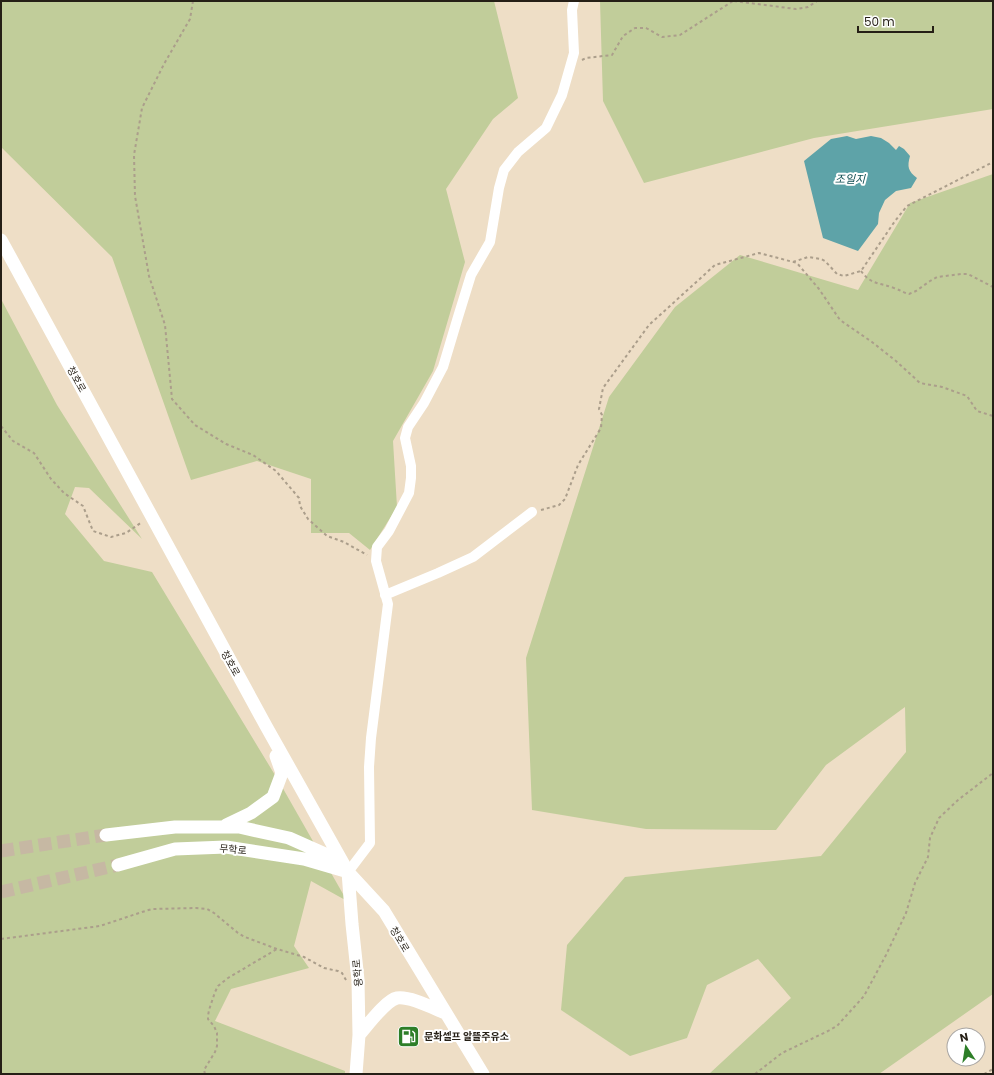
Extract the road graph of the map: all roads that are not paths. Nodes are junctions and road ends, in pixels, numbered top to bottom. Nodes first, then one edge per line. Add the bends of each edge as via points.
1 (574, 1) edge
2 (1, 240) edge
3 (532, 512) road end
4 (386, 595) junction
5 (266, 726) junction
6 (223, 827) junction
7 (106, 835) tunnel mouth
8 (118, 865) tunnel mouth
9 (348, 872) junction
10 (445, 1013) junction
11 (359, 1035) junction
12 (356, 1074) edge
13 (483, 1074) edge

1 - 4 lane via 574,53 562,95 546,128 518,152 504,170 490,242 471,276 443,367 408,427 405,438 412,478 409,493 389,531 377,547 376,561
2 - 5 main road, 청호로
3 - 4 lane via 473,557
4 - 9 lane via 388,604 370,738 370,842
5 - 6 main road via 282,773 272,797 251,813
5 - 9 main road, 청호로
6 - 7 main road via 175,827
6 - 9 main road via 239,827 289,838 334,858
8 - 9 main road, 무학로 via 175,849 226,847 304,859
9 - 10 main road, 청호로 via 384,911
9 - 11 main road, 용학로 via 358,980
10 - 11 main road via 412,999 396,998 383,1007
10 - 13 main road, 청호로
11 - 12 main road, 용학로

